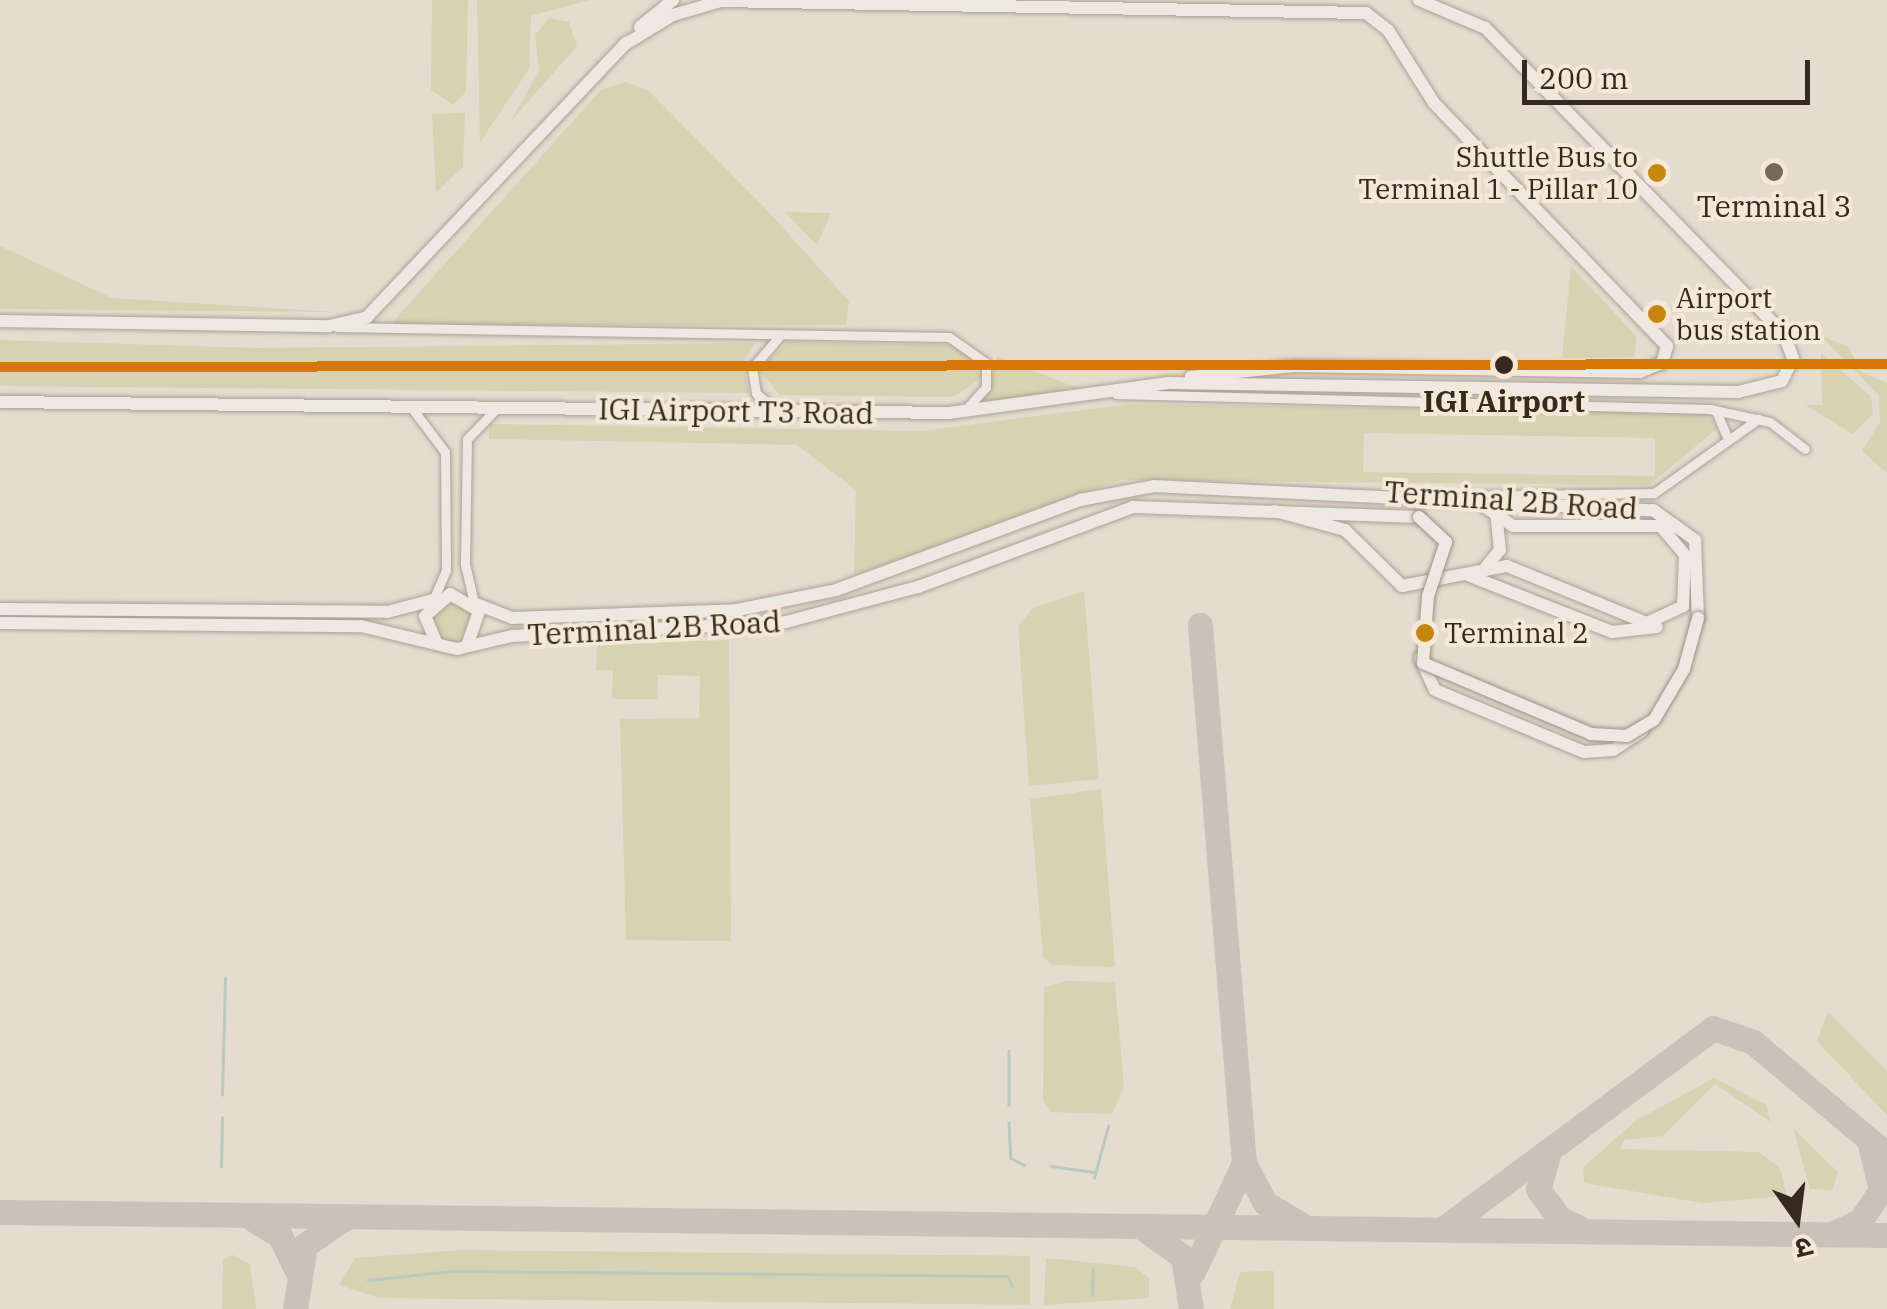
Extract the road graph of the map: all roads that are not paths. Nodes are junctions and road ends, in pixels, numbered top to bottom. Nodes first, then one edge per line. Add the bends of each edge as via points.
1 (672, 0) edge
2 (1419, 0) edge
3 (624, 45) junction
4 (0, 322) edge
5 (329, 326) junction
6 (789, 336) junction
7 (1168, 382) junction
8 (1108, 394) junction
9 (0, 402) edge
10 (411, 407) junction
11 (498, 408) junction
12 (1710, 408) junction
13 (789, 412) junction
14 (949, 413) junction
15 (1763, 419) junction
16 (1727, 437) junction
17 (1805, 450) dead end
18 (1461, 496) junction
19 (1248, 505) junction
20 (1496, 517) junction
21 (1486, 567) junction
22 (902, 570) junction
23 (1461, 578) junction
24 (918, 587) junction
25 (433, 600) junction
26 (474, 603) junction
27 (0, 609) edge
28 (1672, 619) junction
29 (0, 623) edge
30 (439, 646) junction
31 (465, 646) junction

1 - 3 main road
2 - 7 main road, IGI Airport T3 Road via 1485,28 1793,352 1782,380 1756,392
3 - 5 main road via 393,298
3 - 7 main road via 673,14 722,2 1366,13 1388,30 1424,92 1667,346 1662,363 1640,372 1294,366
4 - 5 main road
5 - 6 street
6 - 13 street via 765,345 752,368 756,393
6 - 14 street via 961,339 980,353 986,387 972,406
7 - 8 main road, IGI Airport T3 Road
8 - 12 street
8 - 14 main road, IGI Airport T3 Road
9 - 10 main road, IGI Airport T3 Road
10 - 11 main road, IGI Airport T3 Road
10 - 25 street via 445,452 446,570
11 - 13 main road, IGI Airport T3 Road
11 - 26 street via 467,439 464,564
12 - 15 street
12 - 16 street via 1728,420
13 - 14 main road, IGI Airport T3 Road
15 - 16 street
15 - 17 street
16 - 18 street via 1654,494
18 - 19 main road, Terminal 2B Road, bridge via 1669,515 1699,551 1698,618 1684,669 1648,726 1591,734 1420,658 1446,542 1419,517
18 - 20 main road
18 - 22 main road, Terminal 2B Road via 1127,489
19 - 23 main road via 1344,530 1402,586
19 - 24 main road, Terminal 2B Road via 1111,512
20 - 21 main road via 1502,540
20 - 28 main road via 1520,527 1668,530 1687,562 1686,600
21 - 23 main road
21 - 28 main road via 1516,568 1647,623
22 - 24 main road
22 - 26 main road, Terminal 2B Road via 689,615 512,618
23 - 28 main road via 1482,578 1620,634
24 - 31 main road, Terminal 2B Road via 786,622
25 - 26 main road via 450,594
25 - 27 main road via 386,612
25 - 30 main road via 425,625
26 - 31 main road via 480,628
29 - 30 main road via 361,626
30 - 31 main road

